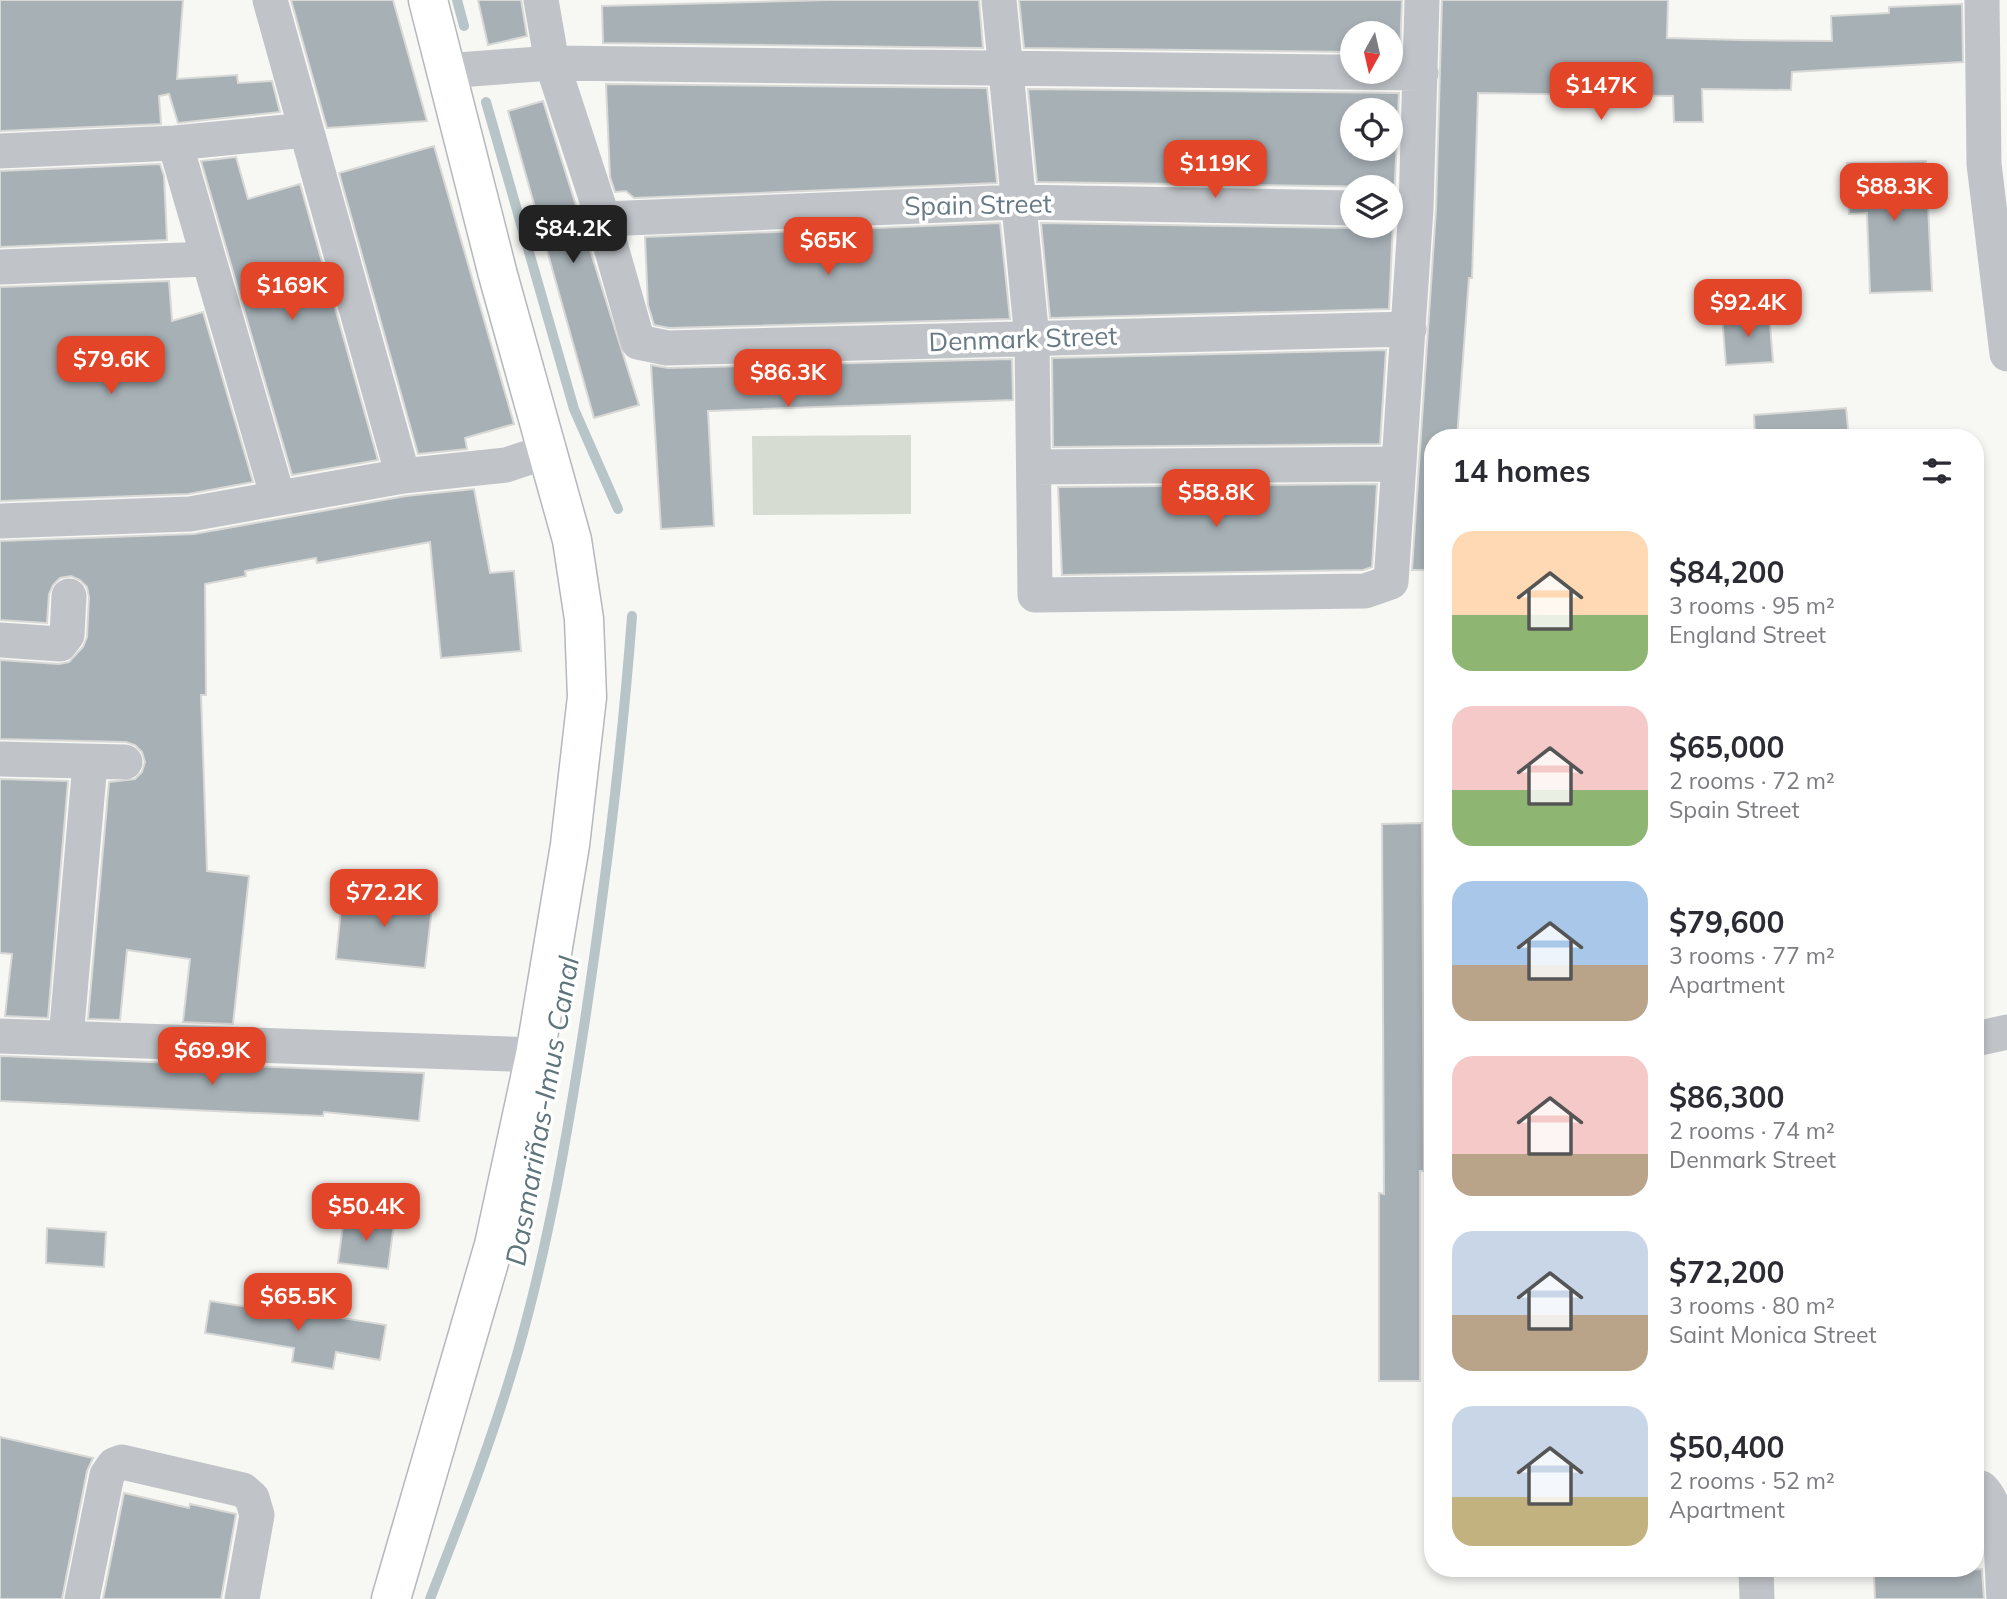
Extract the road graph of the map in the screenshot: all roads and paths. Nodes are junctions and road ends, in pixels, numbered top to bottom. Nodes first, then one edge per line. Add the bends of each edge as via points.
1 (270, 0) edge
2 (428, 0) edge
3 (541, 0) edge
4 (999, 0) edge
5 (1422, 0) edge
6 (1982, 0) edge
7 (552, 64) junction
8 (1006, 69) junction
9 (445, 71) junction
10 (1421, 73) junction
11 (1995, 80) edge
12 (306, 130) junction
13 (175, 143) junction
14 (0, 151) edge
15 (1019, 202) junction
16 (1340, 208) edge
17 (1404, 208) edge
18 (603, 219) junction
19 (207, 259) junction
20 (0, 267) edge
21 (1409, 329) junction
22 (1032, 339) junction
23 (2007, 354) edge
24 (548, 451) junction
25 (1399, 464) junction
26 (1034, 467) junction
27 (403, 476) junction
28 (278, 498) junction
29 (0, 521) edge
30 (69, 596) dead end
31 (0, 640) edge
32 (0, 759) edge
33 (125, 762) dead end
34 (90, 763) junction
35 (2007, 1032) edge
36 (0, 1036) edge
37 (1984, 1037) edge
38 (66, 1038) junction
39 (535, 1055) junction
40 (1984, 1491) edge
41 (1756, 1577) edge
42 (82, 1599) edge
43 (242, 1599) edge
44 (391, 1599) edge
45 (1757, 1599) edge
46 (2004, 1599) edge

1 - 12 street
2 - 9 main road
3 - 7 street
4 - 8 street
5 - 10 street
6 - 11 street
7 - 8 street
7 - 9 street
7 - 18 street
8 - 10 street
8 - 15 street
9 - 24 main road
10 - 17 street
11 - 23 street via 1984,164
12 - 13 street
12 - 27 street
13 - 14 street
13 - 19 street
15 - 16 street, Spain Street
15 - 18 street, Spain Street
15 - 22 street
17 - 21 street
18 - 22 street, Denmark Street via 638,342 667,348
19 - 20 street
19 - 28 street
21 - 22 street, Denmark Street
21 - 25 street
22 - 26 street
24 - 27 street via 506,465
24 - 39 main road via 574,553 584,619 587,697 570,845
25 - 26 street
25 - 26 street via 1391,582 1365,591 1035,595
27 - 28 street
28 - 29 street via 190,514
30 - 31 street via 67,635 60,644
32 - 34 street
33 - 34 street
34 - 38 street
35 - 37 street
36 - 38 street
38 - 39 street
39 - 44 main road via 494,1245
40 - 46 street via 1997,1516
41 - 45 street
42 - 43 street via 107,1475 122,1462 243,1490 252,1498 257,1515

